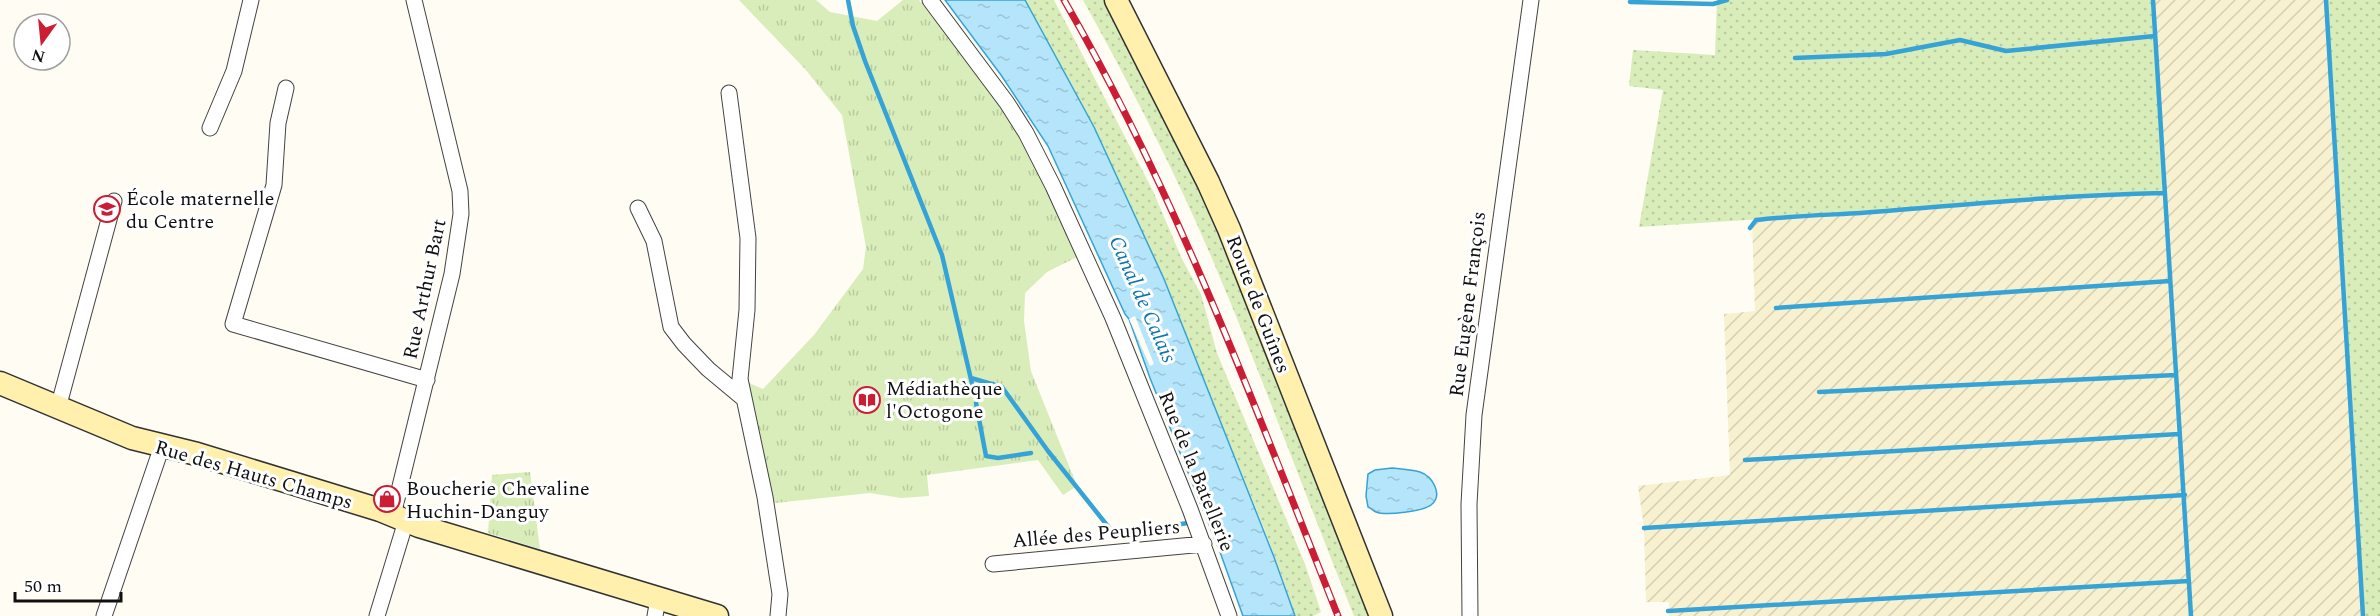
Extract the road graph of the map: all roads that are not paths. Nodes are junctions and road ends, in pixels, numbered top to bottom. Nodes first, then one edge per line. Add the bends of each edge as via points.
1 (251, 0) edge
2 (414, 0) edge
3 (930, 0) edge
4 (1116, 0) edge
5 (1526, 1) edge
6 (286, 88) dead end
7 (729, 93) dead end
8 (210, 128) dead end
9 (114, 201) dead end
10 (638, 208) dead end
11 (427, 380) junction
12 (0, 383) edge
13 (744, 399) junction
14 (58, 408) junction
15 (162, 446) junction
16 (399, 518) junction
17 (1204, 544) junction
18 (993, 564) dead end
19 (657, 608) edge
20 (104, 616) edge
21 (377, 616) edge
22 (717, 616) edge
23 (778, 616) edge
24 (1229, 616) edge
25 (1381, 616) edge
26 (1470, 616) edge

1 - 8 street via 234,71
2 - 11 street, Rue Arthur Bart via 461,201 452,274
3 - 17 street, Rue de la Batellerie via 1007,103 1047,174 1113,318
4 - 25 street, Route de Guînes via 1226,221
5 - 26 street, Rue Eugène François via 1474,415 1468,504
6 - 11 street via 278,123 274,185 233,324
7 - 13 street via 748,238 747,310 740,379
9 - 14 street
10 - 13 street via 654,241 671,327 708,369
11 - 16 street, Rue Arthur Bart
12 - 14 street, Rue des Hauts Champs
13 - 23 street via 765,497 780,594
14 - 15 street, Rue des Hauts Champs
15 - 16 street, Rue des Hauts Champs
15 - 20 street
16 - 19 street, Rue des Hauts Champs
16 - 21 street, Rue Arthur Bart
17 - 18 street, Allée des Peupliers
17 - 24 street, Rue de la Batellerie
19 - 22 street, Rue des Hauts Champs

